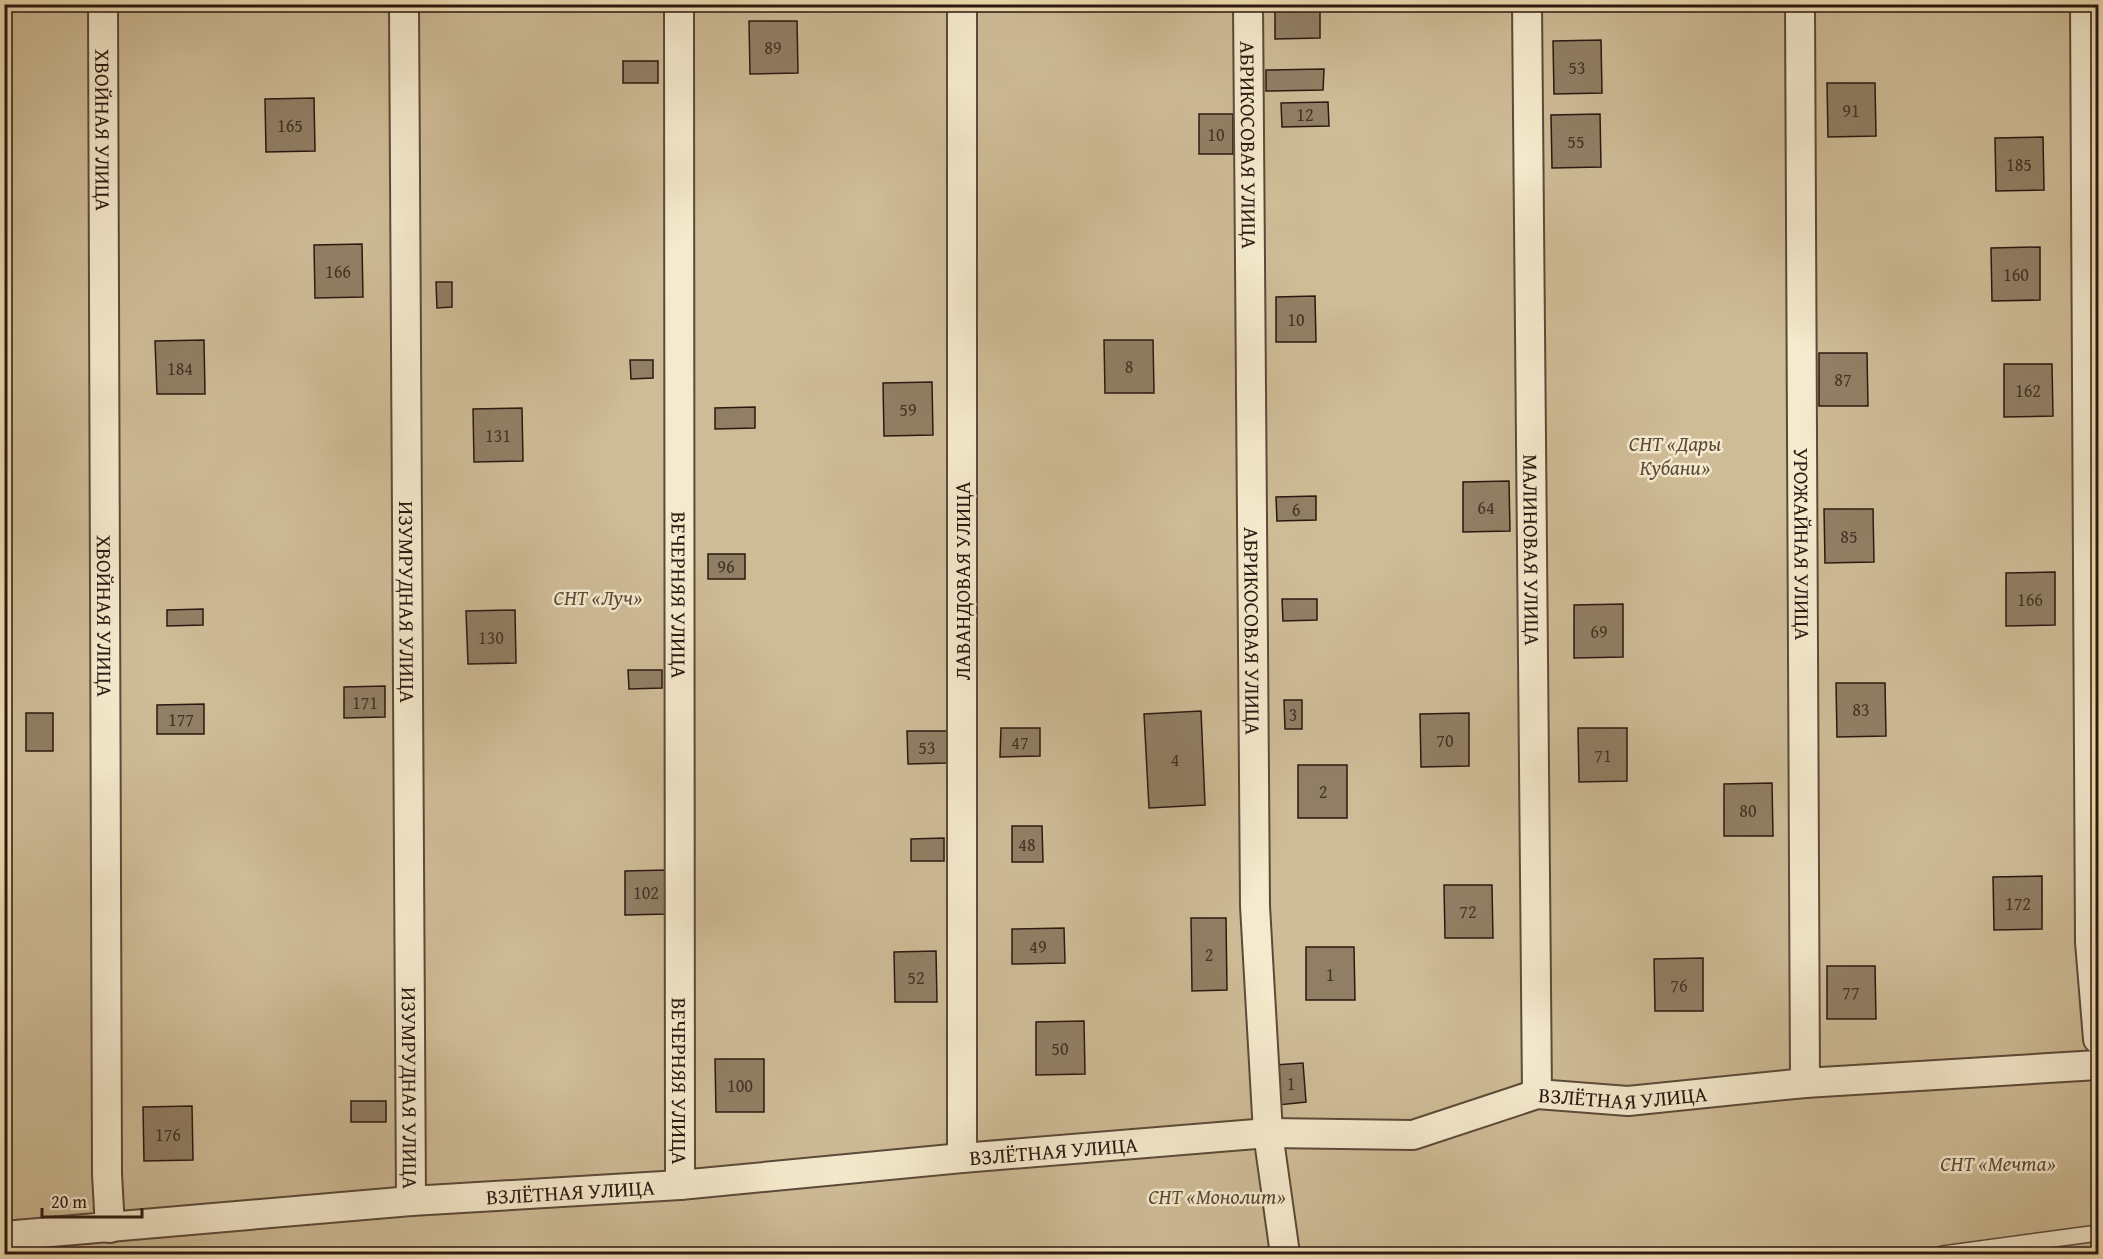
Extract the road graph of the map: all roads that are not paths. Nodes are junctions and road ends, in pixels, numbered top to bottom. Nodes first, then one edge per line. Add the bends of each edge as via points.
1 (103, 4) edge
2 (404, 4) edge
3 (679, 4) edge
4 (962, 4) edge
5 (1248, 4) edge
6 (1527, 4) edge
7 (1800, 4) edge
8 (2085, 4) edge
9 (2098, 1039) edge
10 (2098, 1065) edge
11 (1805, 1083) junction
12 (1537, 1094) junction
13 (1268, 1133) junction
14 (962, 1158) junction
15 (680, 1185) junction
16 (411, 1201) junction
17 (110, 1228) junction
18 (2098, 1233) edge
19 (4, 1236) edge
20 (1285, 1254) edge
21 (1943, 1254) edge

1 - 17 street, ХВОЙНАЯ УЛИЦА
2 - 16 street, ИЗУМРУДНАЯ УЛИЦА
3 - 15 street, ВЕЧЕРНЯЯ УЛИЦА
4 - 14 street, ЛАВАНДОВАЯ УЛИЦА
5 - 13 street, АБРИКОСОВАЯ УЛИЦА via 1255,906
6 - 12 street, МАЛИНОВАЯ УЛИЦА
7 - 11 street, УРОЖАЙНАЯ УЛИЦА
8 - 9 street via 2090,942
10 - 11 street, ВЗЛЁТНАЯ УЛИЦА
11 - 12 street, ВЗЛЁТНАЯ УЛИЦА via 1628,1101
12 - 13 street, ВЗЛЁТНАЯ УЛИЦА via 1413,1135
13 - 14 street, ВЗЛЁТНАЯ УЛИЦА
13 - 20 street, АБРИКОСОВАЯ УЛИЦА
14 - 15 street, ВЗЛЁТНАЯ УЛИЦА
15 - 16 street, ВЗЛЁТНАЯ УЛИЦА
16 - 17 street, ВЗЛЁТНАЯ УЛИЦА
17 - 19 street, ВЗЛЁТНАЯ УЛИЦА
18 - 21 lane

